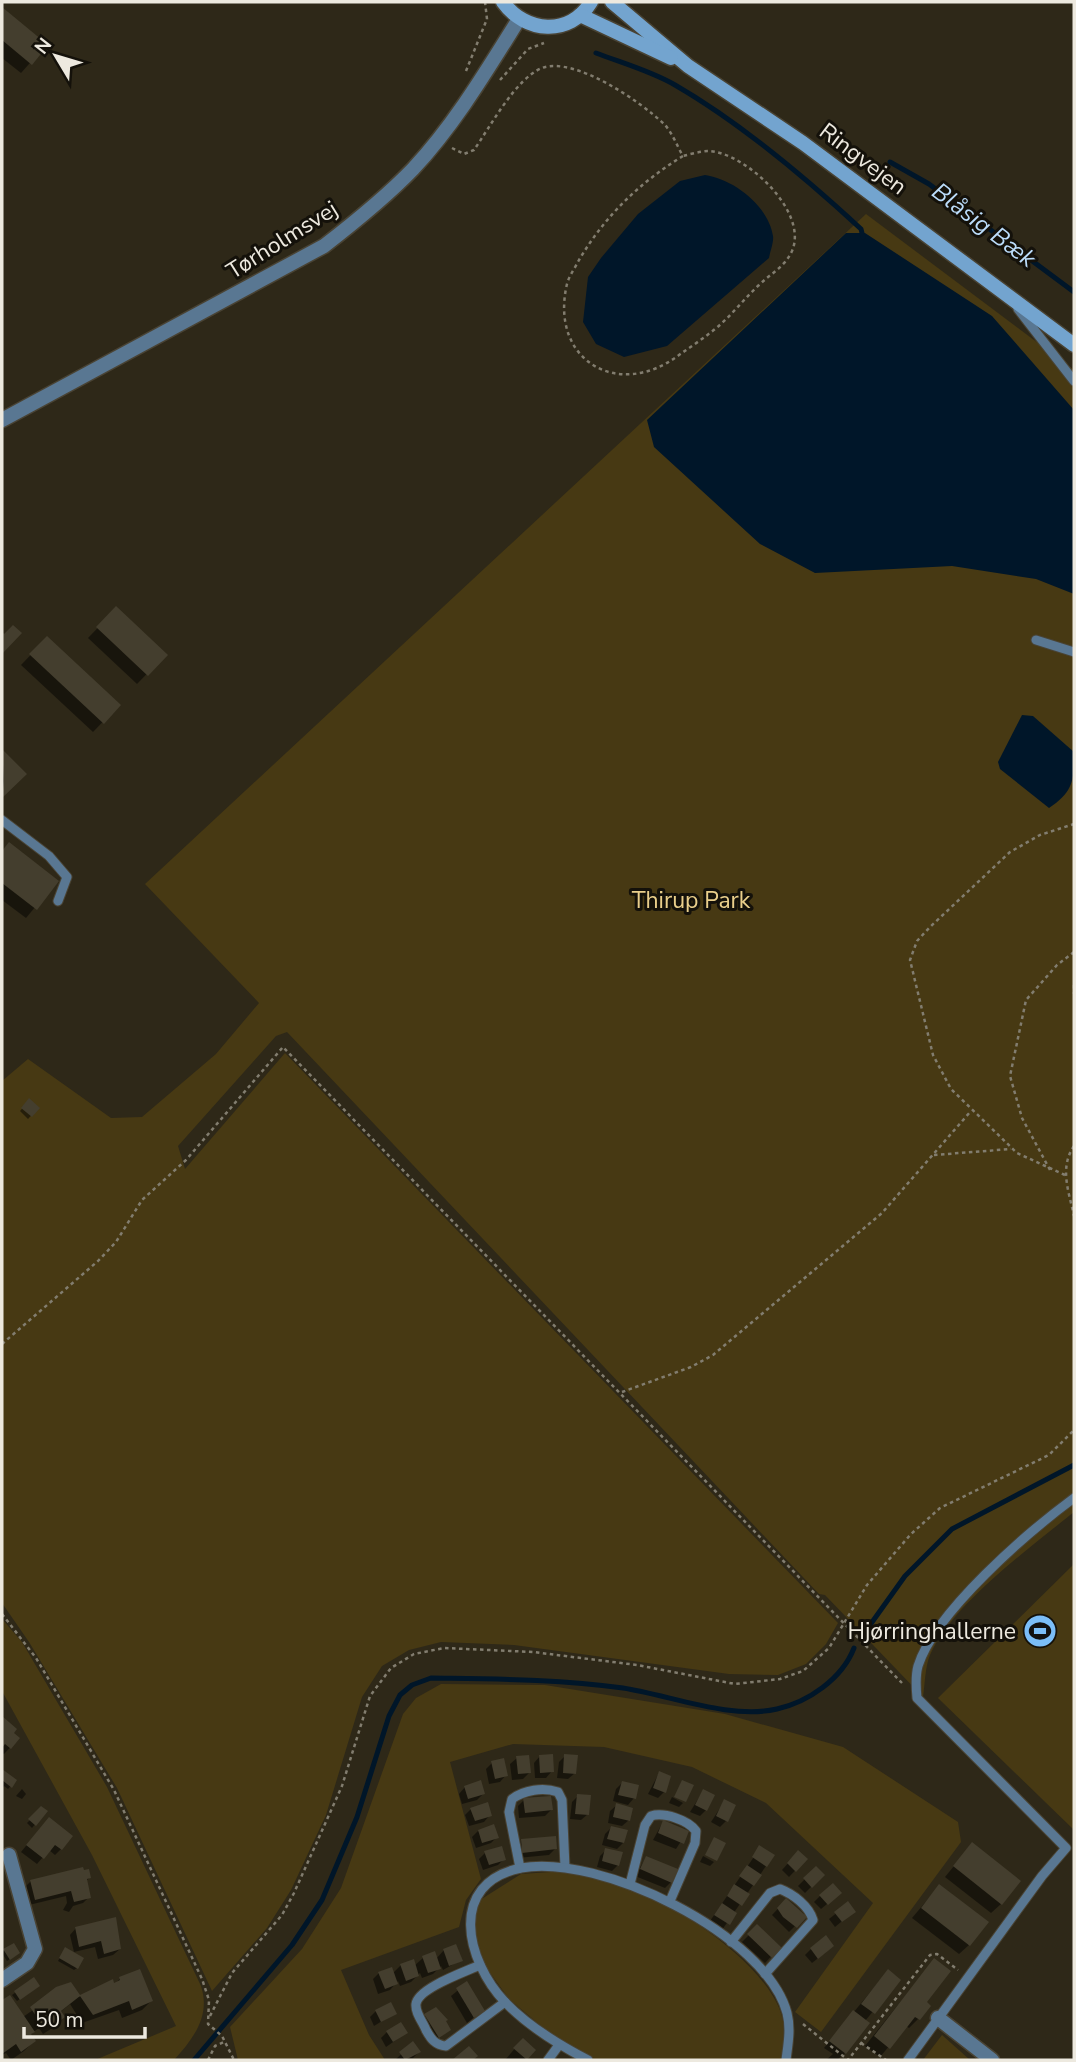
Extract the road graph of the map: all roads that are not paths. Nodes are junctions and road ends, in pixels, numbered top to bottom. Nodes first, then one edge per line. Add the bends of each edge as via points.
1 (503, 2) edge
2 (591, 2) edge
3 (612, 2) edge
4 (580, 15) junction
5 (519, 19) junction
6 (688, 66) junction
7 (1008, 296) junction
8 (1074, 345) edge
9 (1074, 381) edge
10 (2, 420) edge
11 (1036, 640) dead end
12 (1074, 652) edge
13 (2, 820) edge
14 (58, 901) dead end
15 (1074, 1498) edge
16 (9, 1855) dead end
17 (565, 1867) junction
18 (520, 1868) junction
19 (630, 1884) junction
20 (670, 1901) junction
21 (731, 1942) junction
22 (480, 1965) junction
23 (765, 1974) junction
24 (2, 1980) edge
25 (505, 2002) junction
26 (938, 2018) junction
27 (559, 2045) junction
28 (548, 2060) edge
29 (588, 2060) edge
30 (786, 2060) edge
31 (908, 2060) edge
32 (992, 2060) edge

1 - 5 main road
2 - 4 main road
3 - 6 main road, Ringvejen
4 - 5 main road via 545,28
4 - 6 main road, Ringvejen
5 - 10 street, Tørholmsvej via 414,169 324,246
6 - 7 main road, Ringvejen via 803,143
7 - 8 main road, Ringvejen
7 - 9 lane
11 - 12 lane
13 - 14 lane via 49,856 67,877
15 - 26 lane via 958,1604 918,1669 917,1699 1066,1848
16 - 24 street via 35,1948 27,1963
17 - 18 lane
17 - 18 lane via 562,1800 558,1792 549,1789 519,1793 512,1799 509,1812
17 - 19 lane
18 - 22 lane via 489,1882 476,1898 469,1916 471,1941
19 - 20 lane
19 - 20 lane via 651,1816 660,1813 692,1825 695,1843
20 - 21 lane
21 - 23 lane
21 - 23 lane via 770,1893 789,1892 813,1920
22 - 25 lane
22 - 25 lane via 422,1992 416,2001 431,2039 446,2046
23 - 30 lane via 786,2011
25 - 27 lane
26 - 31 lane
26 - 32 street
27 - 28 lane
27 - 29 lane

